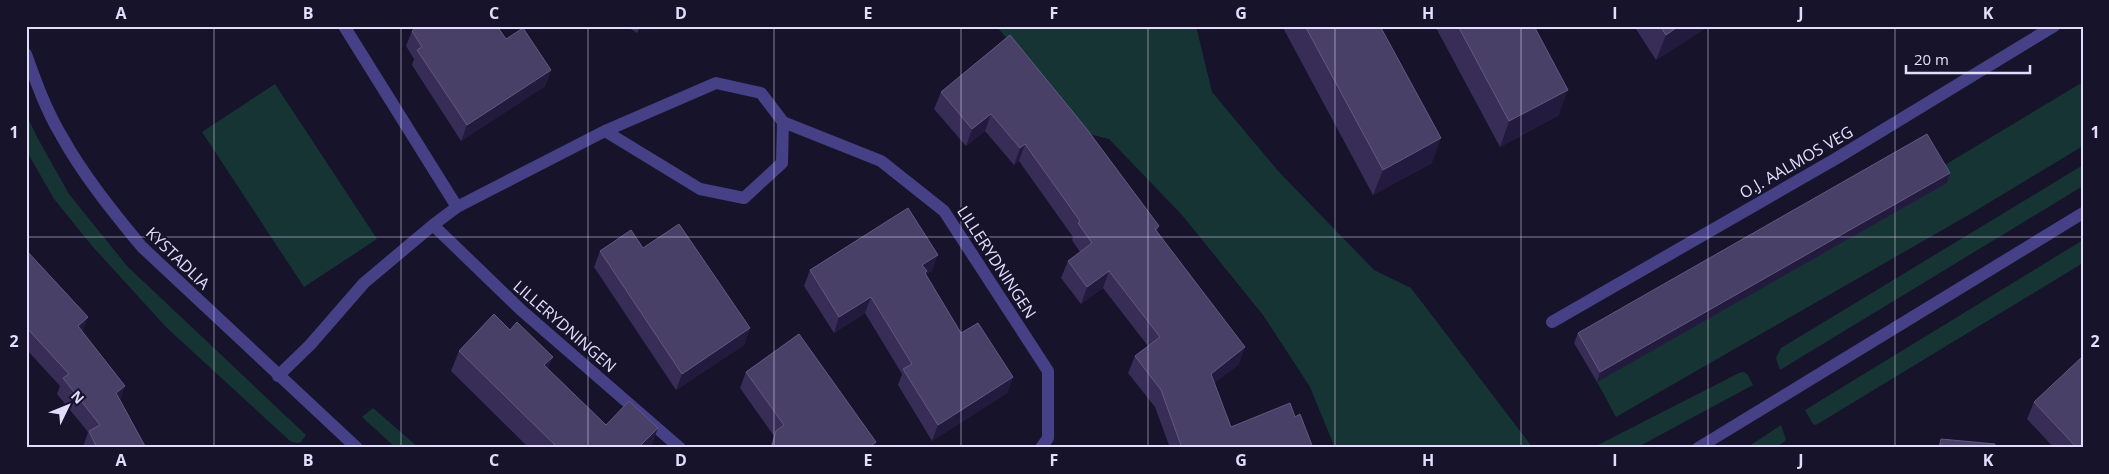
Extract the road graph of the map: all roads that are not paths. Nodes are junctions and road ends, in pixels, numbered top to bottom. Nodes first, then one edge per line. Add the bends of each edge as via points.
1 (344, 26) edge
2 (2054, 26) edge
3 (26, 54) edge
4 (783, 122) junction
5 (605, 131) junction
6 (457, 207) junction
7 (2083, 213) edge
8 (433, 225) junction
9 (1552, 322) dead end
10 (278, 376) junction
11 (357, 448) edge
12 (680, 448) edge
13 (1041, 448) edge
14 (1698, 448) edge

1 - 6 street
2 - 9 street, O.J. AALMOS VEG via 1837,158
3 - 10 street, KYSTADLIA via 39,91 61,136 113,212 142,247
4 - 5 street via 761,93 716,83
4 - 5 street via 782,163 744,198 700,189
4 - 13 street, LILLERYDNINGEN via 881,161 944,211 1048,371 1048,438
5 - 6 street
6 - 8 street
7 - 14 street
8 - 10 street via 364,283 310,346
8 - 12 street, LILLERYDNINGEN via 521,310
10 - 11 street, KYSTADLIA

